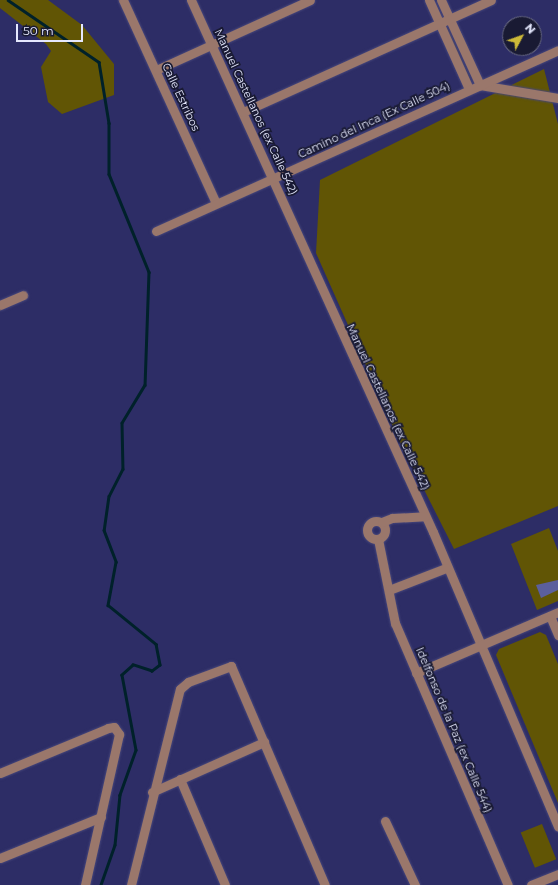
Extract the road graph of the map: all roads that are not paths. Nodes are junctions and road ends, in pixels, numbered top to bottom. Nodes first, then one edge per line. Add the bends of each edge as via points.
1 (124, 0) edge
2 (191, 0) edge
3 (310, 0) edge
4 (429, 0) edge
5 (441, 0) edge
6 (492, 0) edge
7 (449, 19) junction
8 (439, 23) junction
9 (211, 45) junction
10 (558, 50) edge
11 (156, 70) junction
12 (480, 85) junction
13 (469, 89) junction
14 (558, 98) edge
15 (243, 112) junction
16 (274, 179) junction
17 (216, 203) junction
18 (156, 231) dead end
19 (23, 295) dead end
20 (0, 305) edge
21 (425, 516) junction
22 (382, 522) junction
23 (378, 539) junction
24 (446, 568) junction
25 (389, 586) junction
26 (554, 614) edge
27 (558, 635) edge
28 (481, 645) junction
29 (416, 673) junction
30 (264, 742) junction
31 (0, 773) edge
32 (180, 780) junction
33 (152, 792) junction
34 (101, 817) junction
35 (385, 821) dead end
36 (558, 827) edge
37 (0, 858) edge
38 (558, 874) edge
39 (85, 885) edge
40 (131, 885) edge
41 (225, 885) edge
42 (325, 885) edge
43 (415, 885) edge
44 (508, 885) edge
45 (531, 885) edge

1 - 11 street, Calle Estribos
2 - 9 street, Manuel Castellanos (ex Calle 542)
3 - 9 street
4 - 8 street
5 - 7 street
6 - 7 street
7 - 8 street
7 - 12 street
8 - 13 street
8 - 15 street
9 - 11 street
9 - 15 street, Manuel Castellanos (ex Calle 542)
10 - 12 street, Camino del Inca (Ex Calle 504)
11 - 17 street, Calle Estribos
12 - 13 street, Camino del Inca (Ex Calle 504)
12 - 14 street
13 - 16 street, Camino del Inca (Ex Calle 504)
15 - 16 street, Manuel Castellanos (ex Calle 542)
16 - 17 street, Camino del Inca (Ex Calle 504)
16 - 21 street, Manuel Castellanos (ex Calle 542) via 360,377
17 - 18 street, Camino del Inca (Ex Calle 504)
19 - 20 street
21 - 22 street via 392,518
21 - 24 street, Manuel Castellanos (ex Calle 542)
22 - 23 street via 385,534
22 - 23 street via 373,521 367,527 369,536
23 - 25 street, Idelfonso de la Paz (ex Calle 544)
24 - 25 street
24 - 28 street, Manuel Castellanos (ex Calle 542)
25 - 29 street, Idelfonso de la Paz (ex Calle 544) via 396,622
26 - 27 street
26 - 28 street
28 - 29 street
28 - 36 street, Manuel Castellanos (ex Calle 542)
29 - 44 street, Idelfonso de la Paz (ex Calle 544)
30 - 32 street
30 - 33 street via 231,666 188,682 175,701
30 - 42 street
31 - 34 street via 114,727 119,734
32 - 33 street
32 - 41 street
33 - 40 street
34 - 37 street
34 - 39 street
35 - 43 street
38 - 45 street

